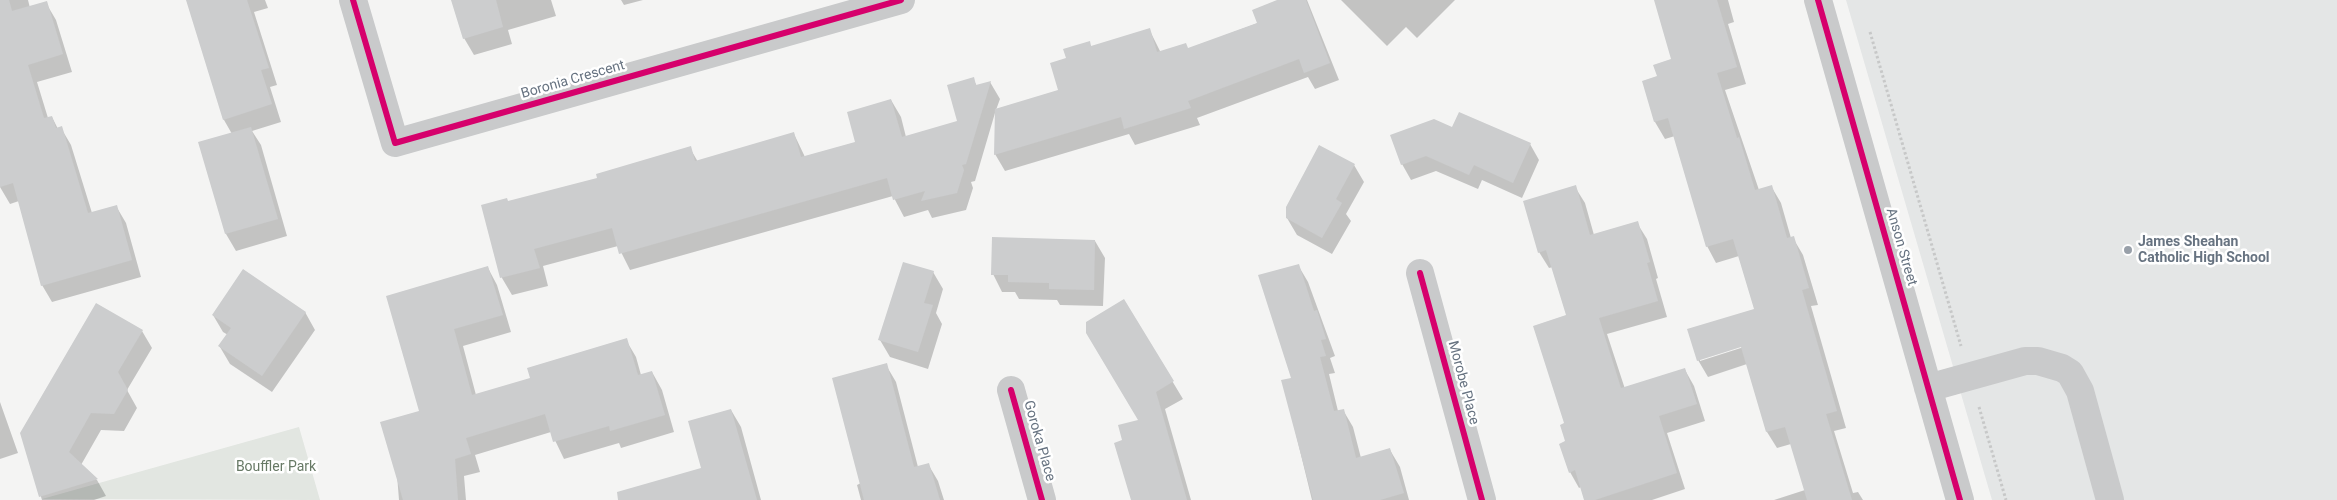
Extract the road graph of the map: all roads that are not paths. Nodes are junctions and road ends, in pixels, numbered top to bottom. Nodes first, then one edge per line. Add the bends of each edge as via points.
1 (353, 0) edge
2 (901, 0) edge
3 (1818, 0) edge
4 (1420, 273) dead end
5 (1928, 388) junction
6 (1011, 390) dead end
7 (1042, 500) edge
8 (1482, 500) edge
9 (1960, 500) edge
10 (2110, 500) edge

1 - 2 street, Boronia Crescent via 395,143
3 - 5 street, Anson Street
4 - 8 street, Morobe Place
5 - 9 street, Anson Street
5 - 10 street via 2009,365 2038,361 2062,368 2070,373 2080,391
6 - 7 street, Goroka Place

